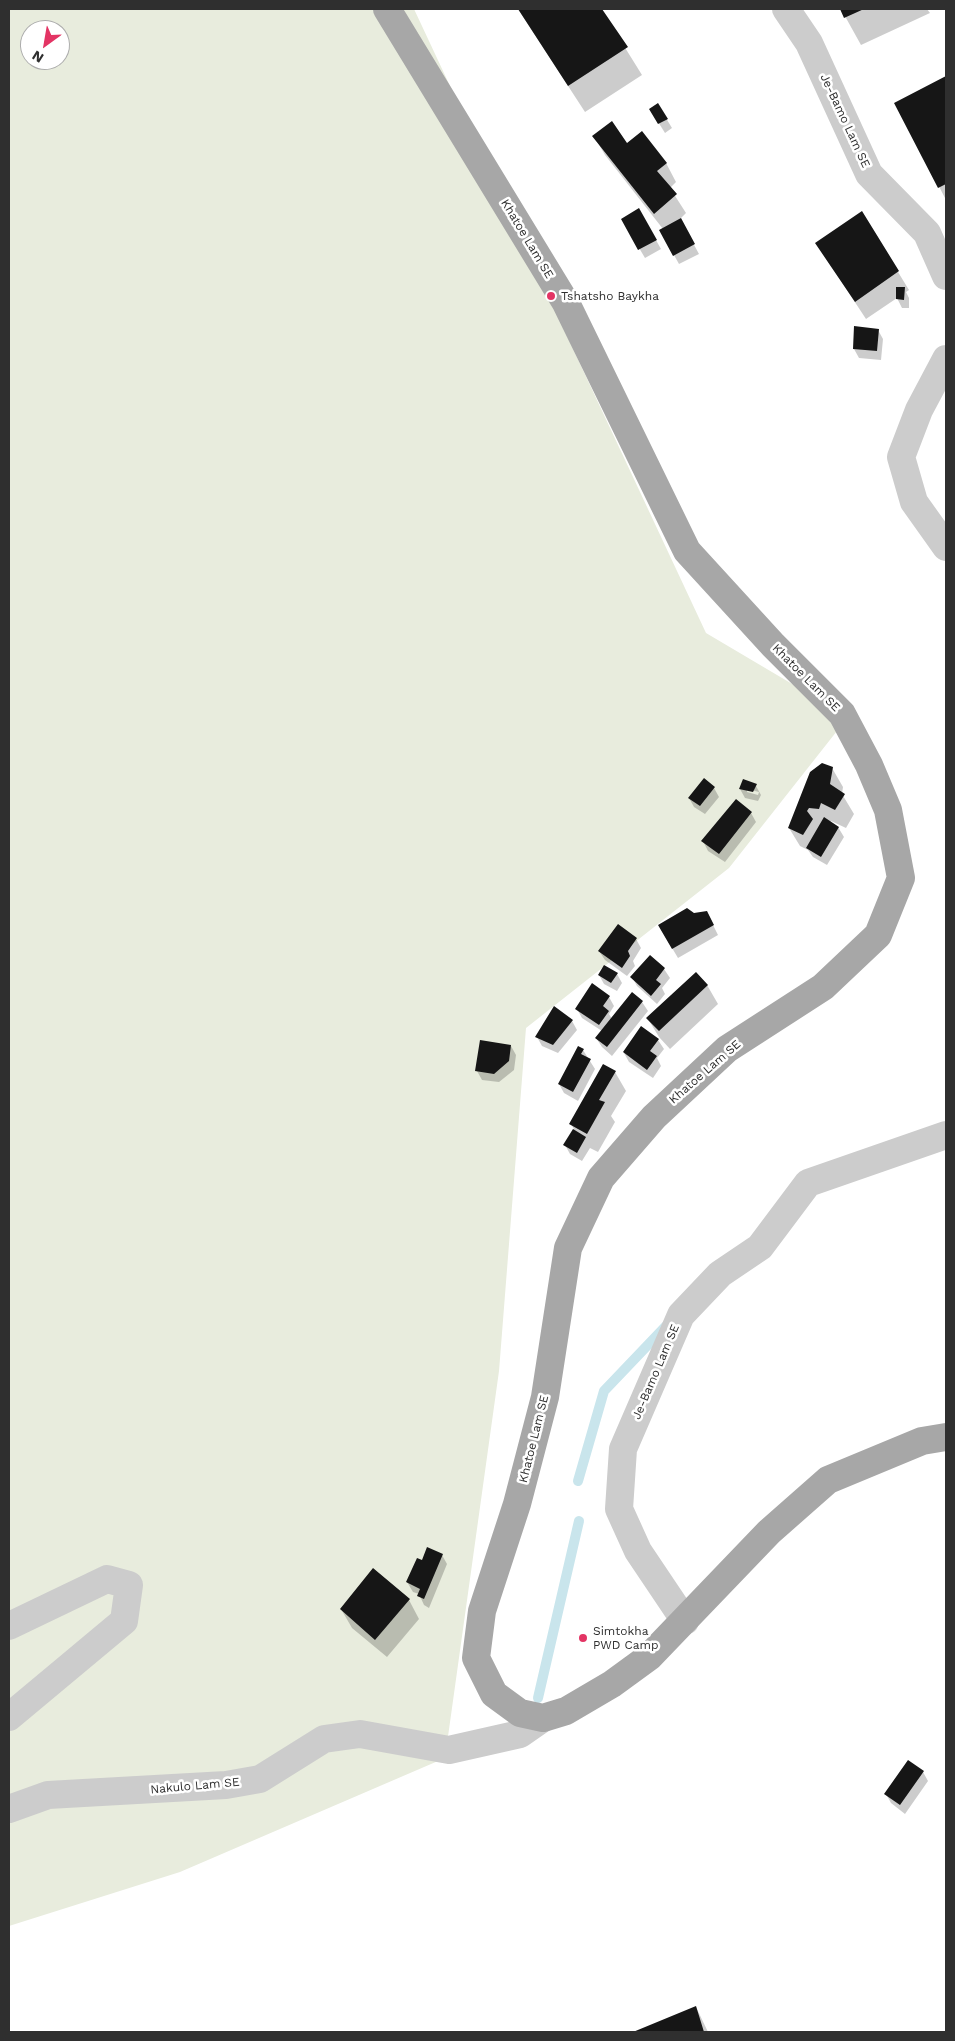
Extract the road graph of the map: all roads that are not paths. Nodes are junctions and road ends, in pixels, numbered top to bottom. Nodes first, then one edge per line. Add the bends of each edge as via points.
1 (387, 9) edge
2 (786, 9) edge
3 (946, 276) edge
4 (946, 359) edge
5 (946, 546) edge
6 (946, 1135) edge
7 (946, 1437) edge
8 (684, 1621) junction
9 (9, 1626) edge
10 (9, 1717) edge
11 (543, 1718) junction
12 (9, 1809) edge

1 - 11 main road, Khatoe Lam SE via 566,303 687,550 773,645 842,714 888,810 901,878 878,935 823,987 727,1049 654,1117 601,1178 568,1248 546,1397 517,1504 482,1610 476,1658 494,1694 520,1713
2 - 3 street, Je-Bamo Lam SE via 809,43 870,174 927,233
4 - 5 street via 919,410 901,457 914,502
6 - 8 street, Je-Bamo Lam SE via 808,1183 760,1247 720,1274 681,1315 623,1449 619,1509 638,1551
7 - 8 main road via 922,1441 828,1480 769,1532
8 - 11 main road via 649,1657 612,1684 566,1711
9 - 10 street via 107,1579 128,1585 124,1621
11 - 12 street, Nakulo Lam SE via 520,1734 449,1750 360,1734 324,1739 260,1779 226,1785 48,1795

